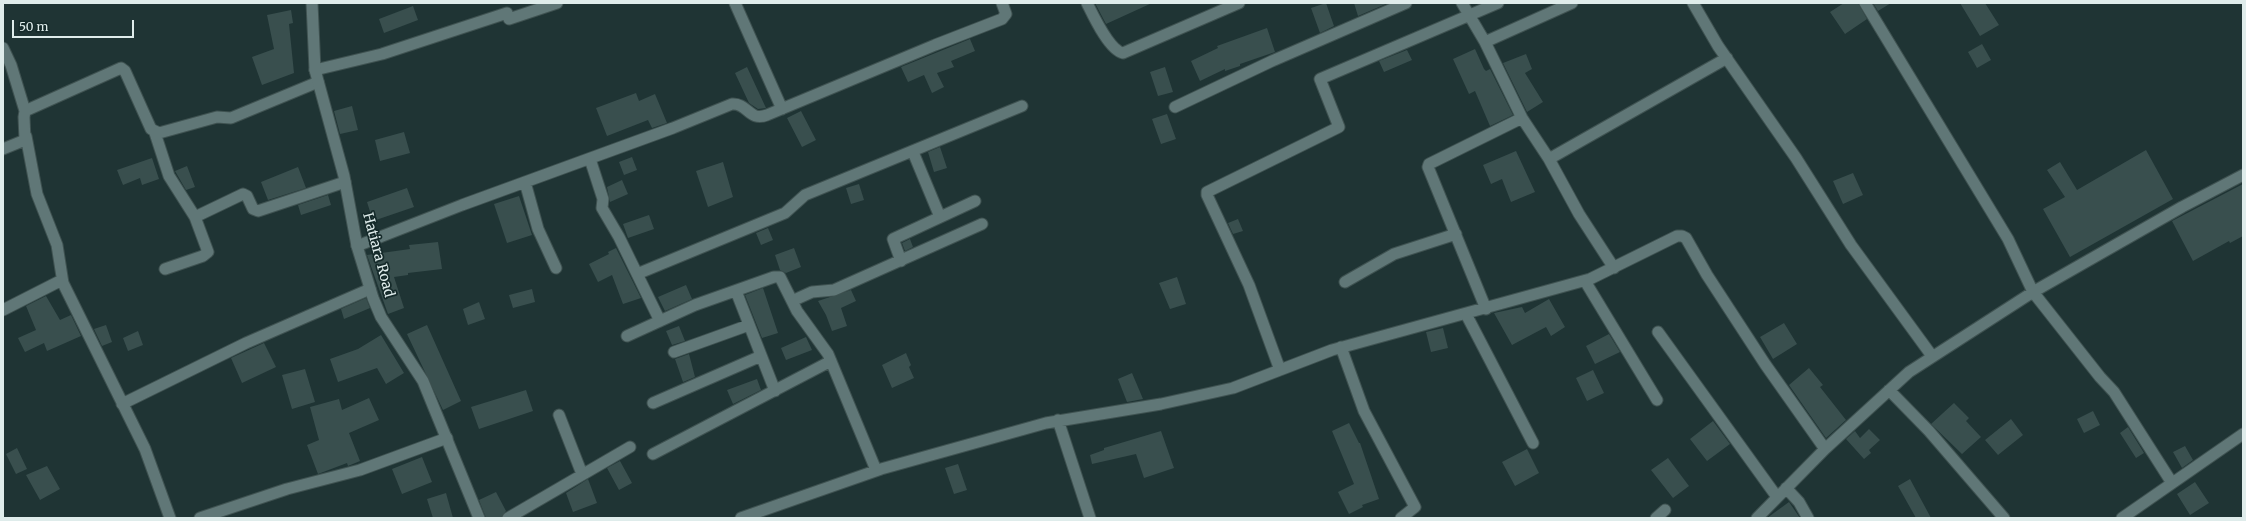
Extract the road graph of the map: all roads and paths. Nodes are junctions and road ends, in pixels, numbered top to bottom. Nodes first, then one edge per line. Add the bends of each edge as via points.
1 (312, 3) edge
2 (557, 3) edge
3 (735, 3) edge
4 (1002, 3) edge
5 (1087, 3) edge
6 (1239, 3) edge
7 (1406, 3) edge
8 (1462, 3) edge
9 (1498, 3) edge
10 (1572, 3) edge
11 (1693, 3) edge
12 (1865, 3) edge
13 (1469, 16) junction
14 (1485, 42) junction
15 (3, 48) edge
16 (1727, 58) junction
17 (315, 70) junction
18 (318, 82) junction
19 (1022, 106) dead end
20 (1175, 107) dead end
21 (782, 109) junction
22 (25, 111) junction
23 (1522, 118) junction
24 (155, 133) junction
25 (26, 136) junction
26 (3, 149) edge
27 (913, 152) junction
28 (590, 159) junction
29 (1549, 159) junction
30 (2243, 176) edge
31 (345, 182) junction
32 (525, 182) junction
33 (975, 201) dead end
34 (940, 217) junction
35 (195, 218) junction
36 (982, 224) dead end
37 (1456, 234) junction
38 (357, 246) junction
39 (901, 261) junction
40 (556, 268) dead end
41 (1614, 268) junction
42 (165, 269) dead end
43 (637, 274) junction
44 (1585, 281) junction
45 (1345, 282) dead end
46 (63, 283) junction
47 (370, 289) junction
48 (736, 291) junction
49 (2033, 292) junction
50 (792, 301) junction
51 (1486, 309) junction
52 (3, 310) edge
53 (1466, 314) junction
54 (660, 321) junction
55 (749, 325) junction
56 (1658, 332) dead end
57 (627, 336) dead end
58 (1341, 347) junction
59 (674, 352) dead end
60 (761, 356) junction
61 (1932, 356) junction
62 (831, 362) junction
63 (1280, 370) junction
64 (1889, 390) junction
65 (775, 391) junction
66 (1657, 400) dead end
67 (653, 403) dead end
68 (122, 404) junction
69 (559, 415) dead end
70 (1058, 420) junction
71 (2243, 434) edge
72 (447, 438) junction
73 (1533, 444) dead end
74 (630, 447) dead end
75 (1825, 449) junction
76 (653, 454) dead end
77 (876, 470) junction
78 (582, 474) junction
79 (2172, 483) junction
80 (1786, 488) junction
81 (1777, 497) junction
82 (1665, 510) dead end
83 (170, 518) edge
84 (200, 518) edge
85 (479, 518) edge
86 (508, 518) edge
87 (741, 518) edge
88 (1090, 518) edge
89 (1401, 518) edge
90 (1656, 518) edge
91 (1757, 518) edge
92 (1808, 518) edge
93 (2004, 518) edge
94 (2122, 518) edge

1 - 17 street, Hatiara Road
2 - 17 street via 382,54
3 - 21 street
4 - 21 street via 1006,14 1002,19
5 - 6 street via 1101,30 1117,50 1123,53
7 - 20 street via 1272,61
8 - 13 street
9 - 13 street
10 - 14 street
11 - 16 street
12 - 49 street via 2008,239
13 - 14 street
13 - 63 street via 1320,79 1339,127 1207,192 1253,295
14 - 23 street
15 - 22 street
16 - 29 street
16 - 61 street via 1796,158 1851,245
17 - 18 street, Hatiara Road
18 - 24 street via 231,118 217,117
18 - 31 street, Hatiara Road
19 - 27 street
21 - 28 street via 760,118 737,104 732,104
22 - 24 street via 121,68 125,71
22 - 25 street
23 - 29 street
23 - 37 street via 1428,165
24 - 35 street via 171,180
25 - 26 street via 21,142
25 - 46 street via 37,194 57,245
27 - 34 street
27 - 43 street via 805,195 785,213
28 - 32 street
28 - 43 street via 603,199 602,208
29 - 41 street via 1579,214
30 - 49 street via 2182,207
31 - 35 street via 258,211 243,194
31 - 38 street, Hatiara Road
32 - 38 street
32 - 40 street via 538,229
33 - 34 street
34 - 39 street via 893,239
35 - 42 street via 208,252
36 - 39 street
37 - 45 street via 1394,254
37 - 51 street
38 - 47 street, Hatiara Road
39 - 50 street via 834,290 812,292
41 - 44 street
41 - 75 street via 1677,236 1686,238 1765,364
43 - 54 street
44 - 51 street
44 - 66 street
46 - 52 street via 58,282
46 - 68 street
47 - 68 street via 246,343
47 - 72 street, Hatiara Road via 382,316 417,369
48 - 50 street via 777,277 781,279
48 - 54 street
48 - 55 street
49 - 61 street
49 - 79 street via 2114,392
50 - 62 street
51 - 53 street
53 - 58 street
53 - 73 street
54 - 57 street
55 - 59 street
55 - 60 street
56 - 81 street
58 - 63 street
58 - 89 street via 1364,411 1415,507
60 - 65 street
60 - 67 street
61 - 64 street
62 - 65 street
62 - 77 street
63 - 70 street via 1212,394 1112,413
64 - 75 street
64 - 93 street via 1929,431
65 - 76 street
68 - 83 street via 149,460
69 - 78 street
70 - 77 street
70 - 88 street
71 - 79 street
72 - 84 street via 360,470 287,489
72 - 85 street, Hatiara Road
74 - 78 street
75 - 80 street
77 - 87 street
78 - 86 street
79 - 94 street
80 - 81 street
80 - 92 street via 1799,502
81 - 91 street
82 - 90 street

